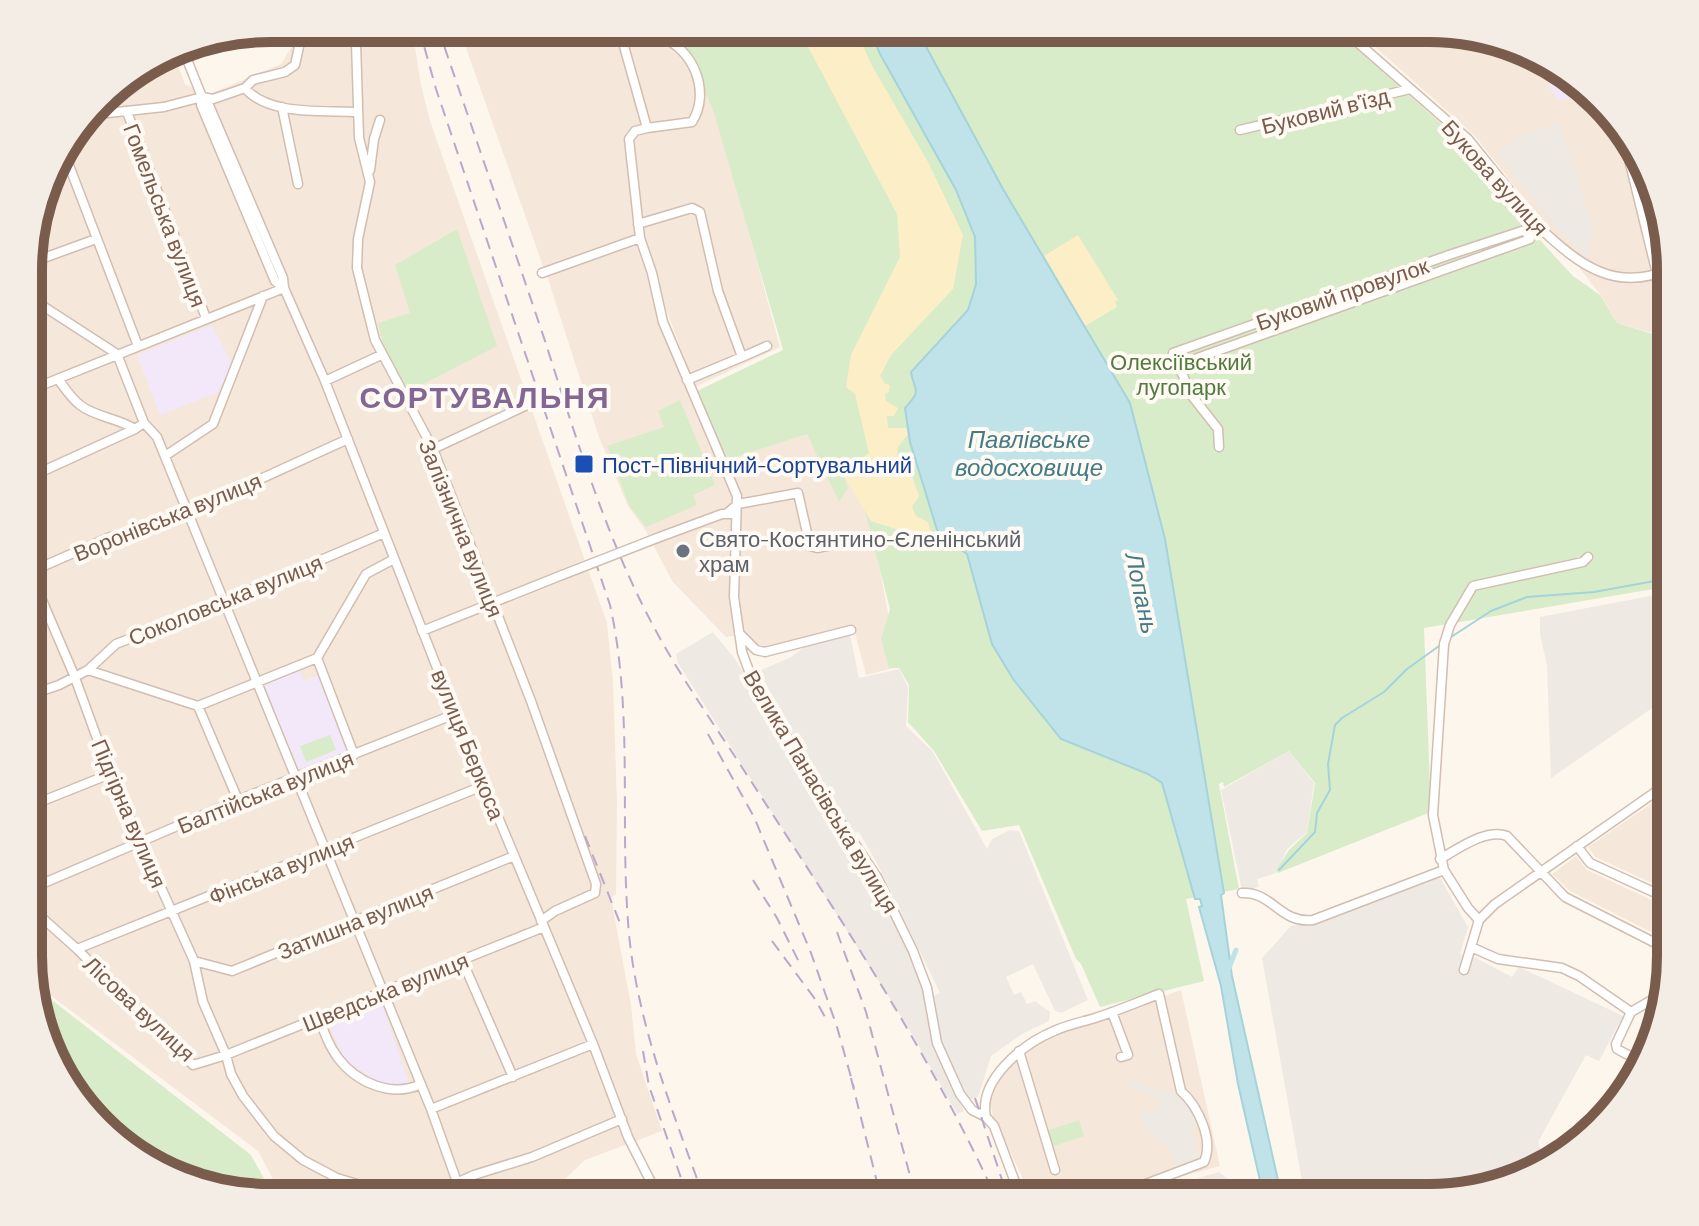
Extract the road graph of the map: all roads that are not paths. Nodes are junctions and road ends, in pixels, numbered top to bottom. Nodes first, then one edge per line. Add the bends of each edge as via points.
1 (300, 42) edge
2 (356, 42) edge
3 (623, 42) edge
4 (670, 42) edge
5 (1357, 42) edge
6 (186, 58) edge
7 (245, 88) junction
8 (1410, 89) junction
9 (202, 97) junction
10 (284, 108) junction
11 (127, 112) junction
12 (357, 112) junction
13 (105, 114) edge
14 (380, 120) dead end
15 (647, 128) junction
16 (1240, 130) dead end
17 (1630, 164) edge
18 (69, 165) edge
19 (370, 175) junction
20 (298, 184) dead end
21 (638, 224) junction
22 (1540, 228) junction
23 (640, 238) junction
24 (96, 239) junction
25 (43, 258) edge
26 (542, 273) dead end
27 (1657, 274) joint
28 (284, 288) junction
29 (263, 296) junction
30 (42, 304) edge
31 (206, 318) junction
32 (138, 346) junction
33 (767, 346) dead end
34 (117, 354) junction
35 (381, 355) junction
36 (742, 357) junction
37 (58, 379) junction
38 (687, 380) junction
39 (325, 381) junction
40 (43, 385) edge
41 (525, 406) dead end
42 (144, 423) junction
43 (135, 429) junction
44 (348, 439) junction
45 (1219, 447) dead end
46 (433, 449) junction
47 (165, 456) junction
48 (42, 472) edge
49 (738, 504) junction
50 (186, 513) junction
51 (727, 513) junction
52 (736, 520) junction
53 (384, 533) junction
54 (842, 543) dead end
55 (1588, 557) dead end
56 (394, 559) junction
57 (42, 567) edge
58 (42, 600) edge
59 (223, 602) junction
60 (492, 602) junction
61 (851, 630) dead end
62 (422, 631) junction
63 (739, 633) junction
64 (317, 658) junction
65 (88, 670) junction
66 (74, 675) junction
67 (256, 682) junction
68 (42, 691) edge
69 (198, 706) junction
70 (455, 714) junction
71 (354, 755) junction
72 (110, 774) junction
73 (295, 778) junction
74 (485, 785) junction
75 (1657, 791) edge
76 (238, 800) junction
77 (42, 801) edge
78 (141, 841) junction
79 (1577, 846) junction
80 (325, 850) junction
81 (514, 856) junction
82 (1440, 859) junction
83 (1444, 870) junction
84 (1540, 872) junction
85 (42, 884) edge
86 (596, 884) joint
87 (1657, 892) edge
88 (1246, 893) dead end
89 (172, 913) junction
90 (42, 918) edge
91 (1479, 920) junction
92 (354, 922) junction
93 (543, 924) junction
94 (1657, 944) edge
95 (1471, 947) junction
96 (77, 949) junction
97 (462, 960) junction
98 (194, 961) junction
99 (1464, 970) dead end
100 (384, 993) junction
101 (1653, 1002) edge
102 (1112, 1012) junction
103 (1631, 1012) junction
104 (319, 1018) junction
105 (593, 1044) junction
106 (1019, 1051) junction
107 (226, 1055) junction
108 (1121, 1057) dead end
109 (1633, 1057) edge
110 (513, 1077) junction
111 (421, 1084) junction
112 (431, 1109) junction
113 (986, 1117) junction
114 (622, 1119) junction
115 (1055, 1170) dead end
116 (357, 1184) edge
117 (453, 1184) joint
118 (652, 1184) edge
119 (1016, 1184) edge
120 (1146, 1184) edge

1 - 7 street via 295,65
2 - 12 street, Залізнична вулиця
3 - 15 street
4 - 15 street via 691,64 701,87 698,113 692,122
5 - 8 street, Букова вулиця
6 - 9 street, вулиця Беркоса
7 - 9 street via 213,99
7 - 10 street via 269,107
8 - 16 street, Буковий в'їзд
8 - 22 street, Букова вулиця via 1468,139
9 - 11 street
9 - 28 street, вулиця Беркоса via 275,281
10 - 12 street
10 - 20 street
11 - 13 street
11 - 31 street, Гомельська вулиця
12 - 19 street, Залізнична вулиця
14 - 19 street
15 - 21 street, Велика Панасівська вулиця via 629,139
17 - 27 street
18 - 24 street
19 - 35 street, Залізнична вулиця via 357,268
21 - 23 street, Велика Панасівська вулиця
21 - 36 street via 692,208 700,212 718,291
22 - 27 street, Букова вулиця via 1604,273 1633,280
22 - 45 street, Буковий провулок via 1173,353 1192,396 1218,429
23 - 26 street
23 - 38 street, Велика Панасівська вулиця via 663,322
24 - 25 street
24 - 32 street
28 - 29 street
28 - 39 street, вулиця Беркоса
29 - 31 street
29 - 47 street via 213,424
30 - 34 street
31 - 32 street
32 - 34 street
33 - 36 street
34 - 37 street
34 - 42 street
35 - 39 street
35 - 46 street, Залізнична вулиця
36 - 38 street
37 - 40 street
37 - 43 street via 80,405
38 - 49 street, Велика Панасівська вулиця
39 - 44 street, вулиця Беркоса
41 - 46 street
42 - 43 street
42 - 47 street
43 - 48 street
44 - 50 street, Воронівська вулиця
44 - 53 street, вулиця Беркоса
46 - 60 street, Залізнична вулиця
47 - 50 street
49 - 51 street
49 - 52 street, Велика Панасівська вулиця
49 - 54 street via 798,493 810,546
50 - 57 street, Воронівська вулиця via 110,537
50 - 59 street
51 - 52 street
51 - 60 street, bridge
52 - 63 street, Велика Панасівська вулиця via 734,597
53 - 56 street, вулиця Беркоса
53 - 59 street, Соколовська вулиця
55 - 82 street via 1473,586 1450,625 1443,648 1433,815
56 - 62 street, вулиця Беркоса
56 - 64 street via 366,574
58 - 66 street, Підгірна вулиця
59 - 65 street, Соколовська вулиця via 116,644
59 - 67 street
60 - 62 street
60 - 86 street, Залізнична вулиця
61 - 63 street, Велика Панасівська вулиця via 765,652
62 - 70 street, вулиця Беркоса
63 - 113 street, Велика Панасівська вулиця via 749,671 877,877 907,939 927,988 937,1043 960,1094 972,1110
64 - 67 street
64 - 71 street
65 - 66 street, Соколовська вулиця
65 - 69 street
66 - 68 street, Соколовська вулиця
66 - 72 street, Підгірна вулиця
67 - 69 street
67 - 73 street
69 - 76 street
70 - 71 street, Балтійська вулиця
70 - 74 street, вулиця Беркоса
71 - 73 street, Балтійська вулиця
72 - 77 street
72 - 78 street, Підгірна вулиця
73 - 76 street, Балтійська вулиця
73 - 80 street
74 - 80 street, Фінська вулиця
74 - 81 street, вулиця Беркоса
75 - 79 street
76 - 78 street, Балтійська вулиця
78 - 85 street, Балтійська вулиця
78 - 89 street, Підгірна вулиця
79 - 84 street
79 - 87 street via 1590,863
80 - 89 street, Фінська вулиця
80 - 92 street
81 - 92 street, Затишна вулиця
81 - 93 street, вулиця Беркоса
82 - 83 street
82 - 84 street via 1498,833
83 - 88 street via 1313,920 1290,919 1263,898
83 - 91 street
84 - 91 street
84 - 94 street via 1565,897
86 - 93 street, Шведська вулиця via 595,893 555,911
89 - 96 street, Фінська вулиця
89 - 98 street, Підгірна вулиця
90 - 96 street, Лісова вулиця
91 - 95 street
92 - 98 street, Затишна вулиця via 232,971
92 - 100 street
93 - 97 street, Шведська вулиця
93 - 105 street, вулиця Беркоса
95 - 99 street
95 - 103 street via 1498,959 1562,968
96 - 107 street, Лісова вулиця via 193,1065
97 - 100 street, Шведська вулиця
97 - 110 street
98 - 107 street, Підгірна вулиця via 203,1002
100 - 104 street, Шведська вулиця
100 - 111 street
101 - 103 street
102 - 106 street via 1055,1030
102 - 108 street via 1128,1055
102 - 120 street via 1159,994 1181,1091 1195,1108 1209,1148 1204,1162
103 - 109 street via 1616,1044
104 - 107 street, Шведська вулиця
104 - 111 street via 338,1058 365,1081 398,1090
105 - 110 street
105 - 114 street, вулиця Беркоса
106 - 113 street via 991,1086
106 - 115 street
107 - 116 street, Лісова вулиця via 243,1096 274,1136 303,1160
110 - 112 street
111 - 112 street
112 - 117 street
113 - 119 street, Велика Панасівська вулиця via 998,1134
114 - 117 street, Лісова вулиця
114 - 118 street, вулиця Беркоса

